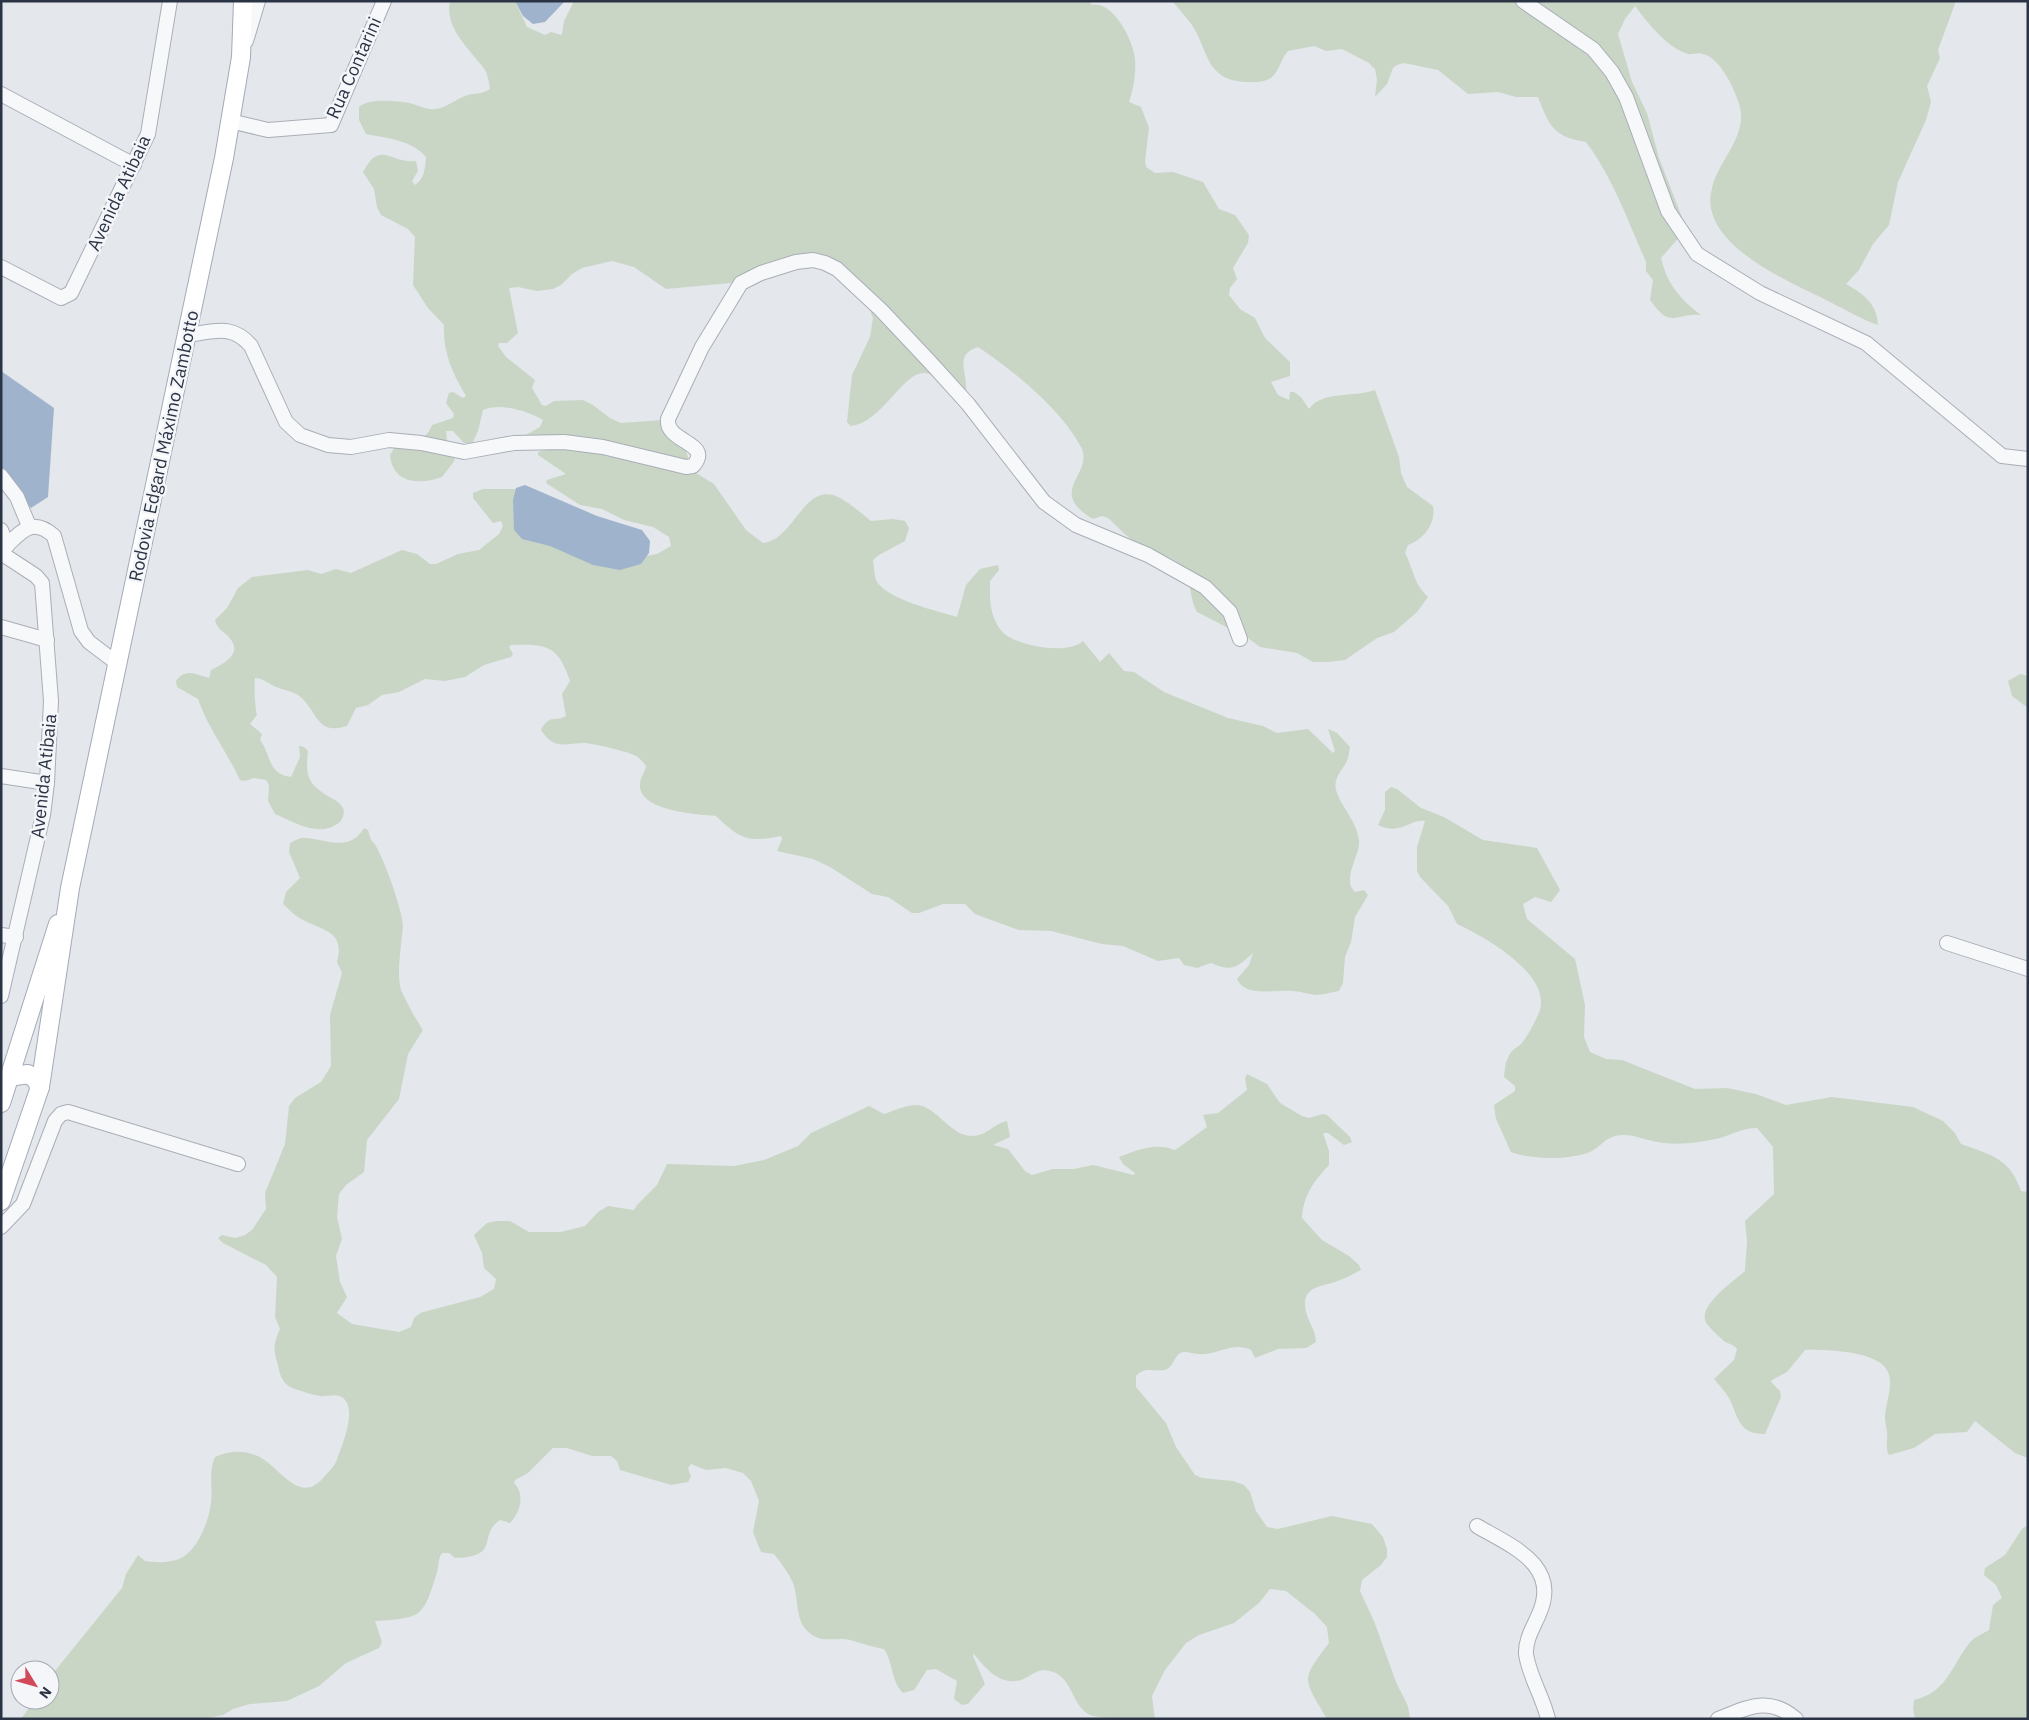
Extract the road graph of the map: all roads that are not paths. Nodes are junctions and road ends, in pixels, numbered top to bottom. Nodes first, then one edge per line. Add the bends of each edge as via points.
1 (170, 1) edge
2 (243, 1) edge
3 (258, 1) edge
4 (384, 1) edge
5 (1523, 1) edge
6 (241, 56) junction
7 (1, 94) edge
8 (230, 121) junction
9 (134, 165) junction
10 (1, 267) edge
11 (186, 335) junction
12 (2028, 459) edge
13 (1, 476) edge
14 (29, 526) junction
15 (1, 530) edge
16 (3, 550) edge
17 (1, 627) edge
18 (1240, 639) dead end
19 (47, 640) junction
20 (118, 664) junction
21 (1, 776) edge
22 (47, 783) junction
23 (70, 888) junction
24 (1, 935) edge
25 (16, 937) junction
26 (1948, 943) dead end
27 (2028, 969) edge
28 (1, 996) edge
29 (9, 1077) junction
30 (40, 1087) junction
31 (1, 1103) edge
32 (238, 1164) dead end
33 (1, 1202) edge
34 (1, 1227) edge
35 (1477, 1526) dead end
36 (1548, 1719) edge
37 (1718, 1719) edge
38 (1796, 1719) edge

1 - 9 street, Avenida Atibaia via 148,134
2 - 6 main road, Rodovia Edgard Máximo Zambotto
3 - 6 street
4 - 8 street, Rua Contarini via 331,125 268,130
5 - 12 street via 1593,49 1612,72 1626,97 1668,211 1697,254 1760,293 1866,343 2002,456
6 - 8 main road, Rodovia Edgard Máximo Zambotto
7 - 9 street
8 - 11 main road, Rodovia Edgard Máximo Zambotto
9 - 10 street, Avenida Atibaia via 71,293 61,298
11 - 18 street via 229,332 243,336 252,346 286,422 300,435 328,445 352,447 389,440 464,452 514,443 564,442 603,447 686,467 693,466 699,454 696,448 671,432 667,426 668,419 702,347 735,289 747,279 796,262 813,260 825,263 881,310 930,362 968,404 1044,502 1076,525 1148,556 1205,587 1230,612
11 - 20 main road, Rodovia Edgard Máximo Zambotto
13 - 14 street via 17,496
14 - 16 street
14 - 20 street via 46,529 54,536 81,631 89,642
15 - 16 street
16 - 19 street, Avenida Atibaia via 42,583
17 - 19 street
19 - 22 street, Avenida Atibaia via 52,701
20 - 23 main road, Rodovia Edgard Máximo Zambotto
21 - 22 street
22 - 25 street, Avenida Atibaia via 44,815
23 - 29 main road, Rodovia Edgard Máximo Zambotto
23 - 30 main road, Rodovia Edgard Máximo Zambotto
24 - 25 street
25 - 28 street, Avenida Atibaia
26 - 27 street
29 - 30 main road via 28,1074
29 - 31 main road, Rodovia Edgard Máximo Zambotto
30 - 33 main road, Rodovia Edgard Máximo Zambotto
32 - 34 street via 68,1112 55,1121 23,1204
35 - 36 street via 1526,1555 1542,1577 1543,1606 1529,1637 1526,1655
37 - 38 street via 1760,1704 1780,1708

